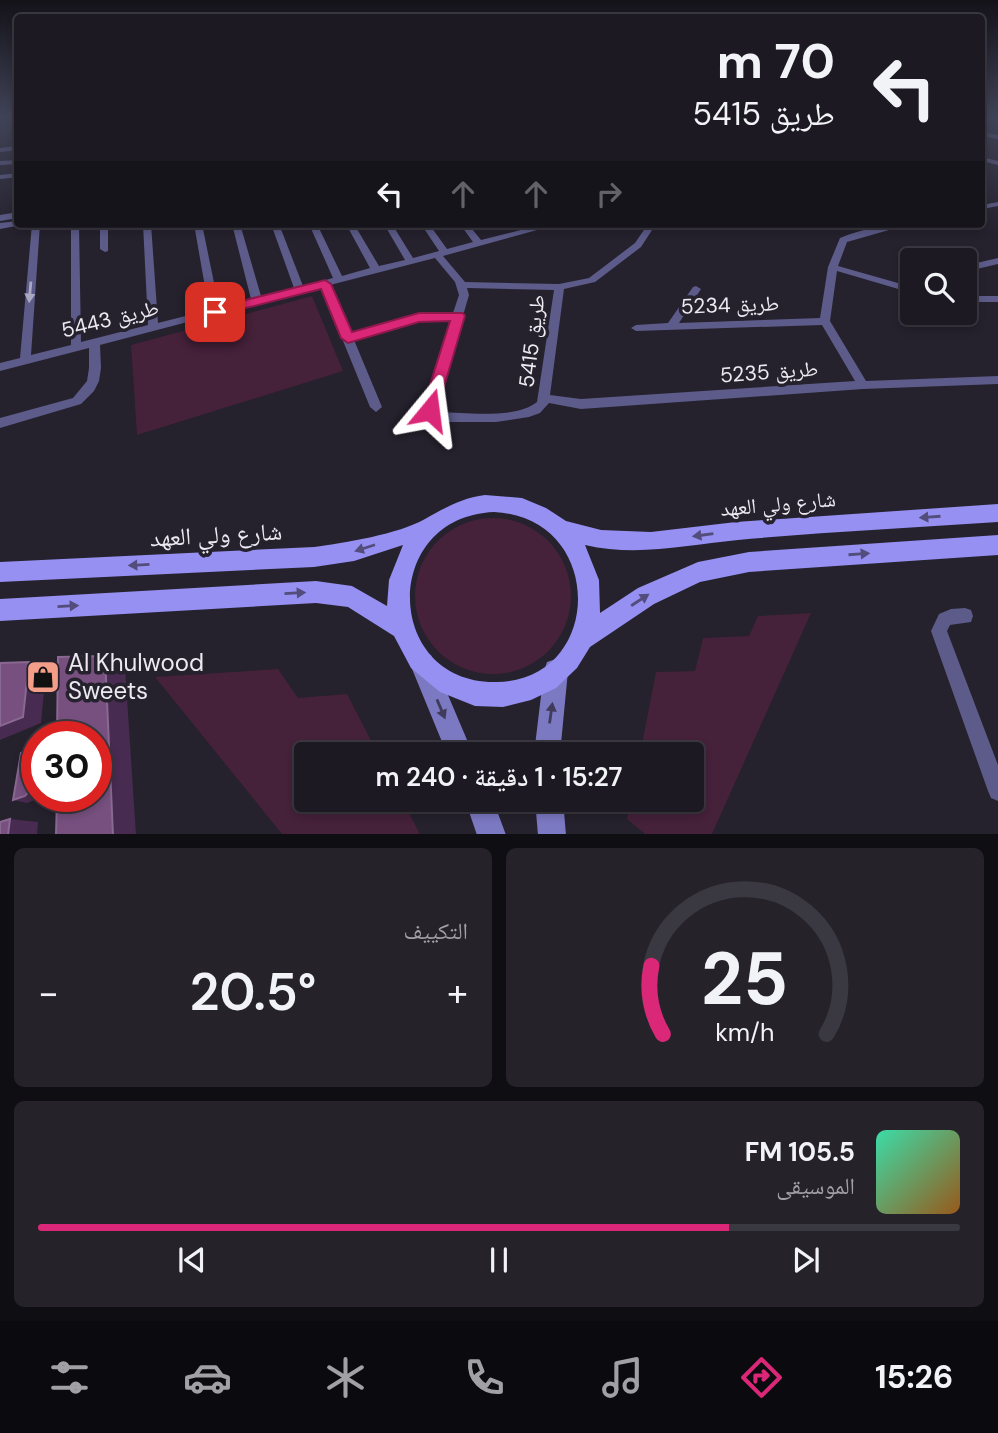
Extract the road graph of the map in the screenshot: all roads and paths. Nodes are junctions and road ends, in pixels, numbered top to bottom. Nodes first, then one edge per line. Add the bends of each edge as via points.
1 (36, 228) edge
2 (75, 228) edge
3 (104, 228) edge
4 (147, 228) edge
5 (199, 228) edge
6 (237, 228) edge
7 (277, 228) edge
8 (315, 228) edge
9 (352, 228) edge
10 (390, 228) edge
11 (427, 228) edge
12 (467, 228) edge
13 (505, 228) edge
14 (534, 228) edge
15 (649, 228) edge
16 (870, 228) edge
17 (888, 228) edge
18 (875, 231) junction
19 (511, 235) junction
20 (480, 244) junction
21 (105, 250) dead end
22 (441, 254) junction
23 (411, 261) junction
24 (998, 261) edge
25 (977, 266) edge
26 (833, 267) junction
27 (376, 270) junction
28 (339, 280) junction
29 (325, 284) junction
30 (461, 285) junction
31 (559, 287) junction
32 (900, 287) edge
33 (696, 289) dead end
34 (300, 290) junction
35 (977, 299) edge
36 (998, 299) edge
37 (257, 301) junction
38 (215, 312) junction
39 (458, 316) junction
40 (825, 321) junction
41 (671, 327) junction
42 (153, 328) junction
43 (636, 328) dead end
44 (348, 338) junction
45 (94, 343) junction
46 (76, 348) junction
47 (25, 360) junction
48 (0, 367) edge
49 (998, 380) edge
50 (863, 385) junction
51 (544, 398) junction
52 (376, 407) dead end
53 (0, 423) edge
54 (998, 513) edge
55 (430, 527) junction
56 (563, 530) junction
57 (998, 545) edge
58 (0, 572) edge
59 (0, 610) edge
60 (965, 616) dead end
61 (400, 627) junction
62 (583, 638) junction
63 (422, 664) junction
64 (556, 671) junction
65 (455, 742) edge
66 (548, 742) edge
67 (998, 791) edge
68 (483, 812) edge
69 (550, 812) edge
70 (492, 834) edge
71 (552, 834) edge

1 -> 47 street
2 - 46 street
3 - 21 street
4 - 42 street
5 - 38 street
6 - 37 street
7 - 34 street
8 - 28 street
9 - 27 street
10 - 23 street
11 - 22 street
12 - 20 street
13 - 19 street
14 - 19 street, طريق 5443
15 - 31 street via 638,245 606,272
16 - 18 street
17 - 18 street
18 - 26 street via 843,240
19 - 20 street, طريق 5443
20 - 22 street, طريق 5443
22 - 23 street, طريق 5443
22 - 30 street
23 - 27 street, طريق 5443
24 - 25 street
26 - 32 street
26 - 40 street
27 - 28 street, طريق 5443
28 - 29 street, طريق 5443
29 - 34 street, طريق 5443
29 - 44 street
30 - 31 street, طريق 5415
30 - 39 street, طريق 5415 via 464,295
31 - 51 street, طريق 5415
33 - 41 street
34 - 37 street, طريق 5443
35 - 36 street
37 - 38 street, طريق 5443
38 - 42 street, طريق 5443
39 - 44 street via 419,318
39 - 51 street, طريق 5415 via 431,404 434,415 526,416 539,409
40 - 41 street, طريق 5234
40 - 50 street
41 - 43 street, طريق 5234
42 - 45 street, طريق 5443
44 - 52 street
45 - 46 street, طريق 5443
45 - 53 street via 96,381 88,392 77,401
46 - 47 street, طريق 5443
47 - 48 street, طريق 5443
49 - 50 street, طريق 5235
50 - 51 street, طريق 5235 via 580,404
54 -> 56 main road, شارع ولي العهد via 639,542
55 - 56 main road via 451,513 498,503 544,516
55 -> 58 main road, شارع ولي العهد via 355,551 314,557
55 - 61 main road via 412,546 400,571 396,599
56 - 62 main road via 580,552 590,579 592,608
62 -> 57 main road via 646,596 698,572 749,562
59 -> 61 main road via 316,592 352,597
60 - 67 street via 946,618 939,631
61 - 63 main road
62 - 64 main road
63 - 64 main road via 440,679 487,693 512,692
63 -> 65 main road
66 -> 64 main road
68 - 70 main road
69 - 71 main road

